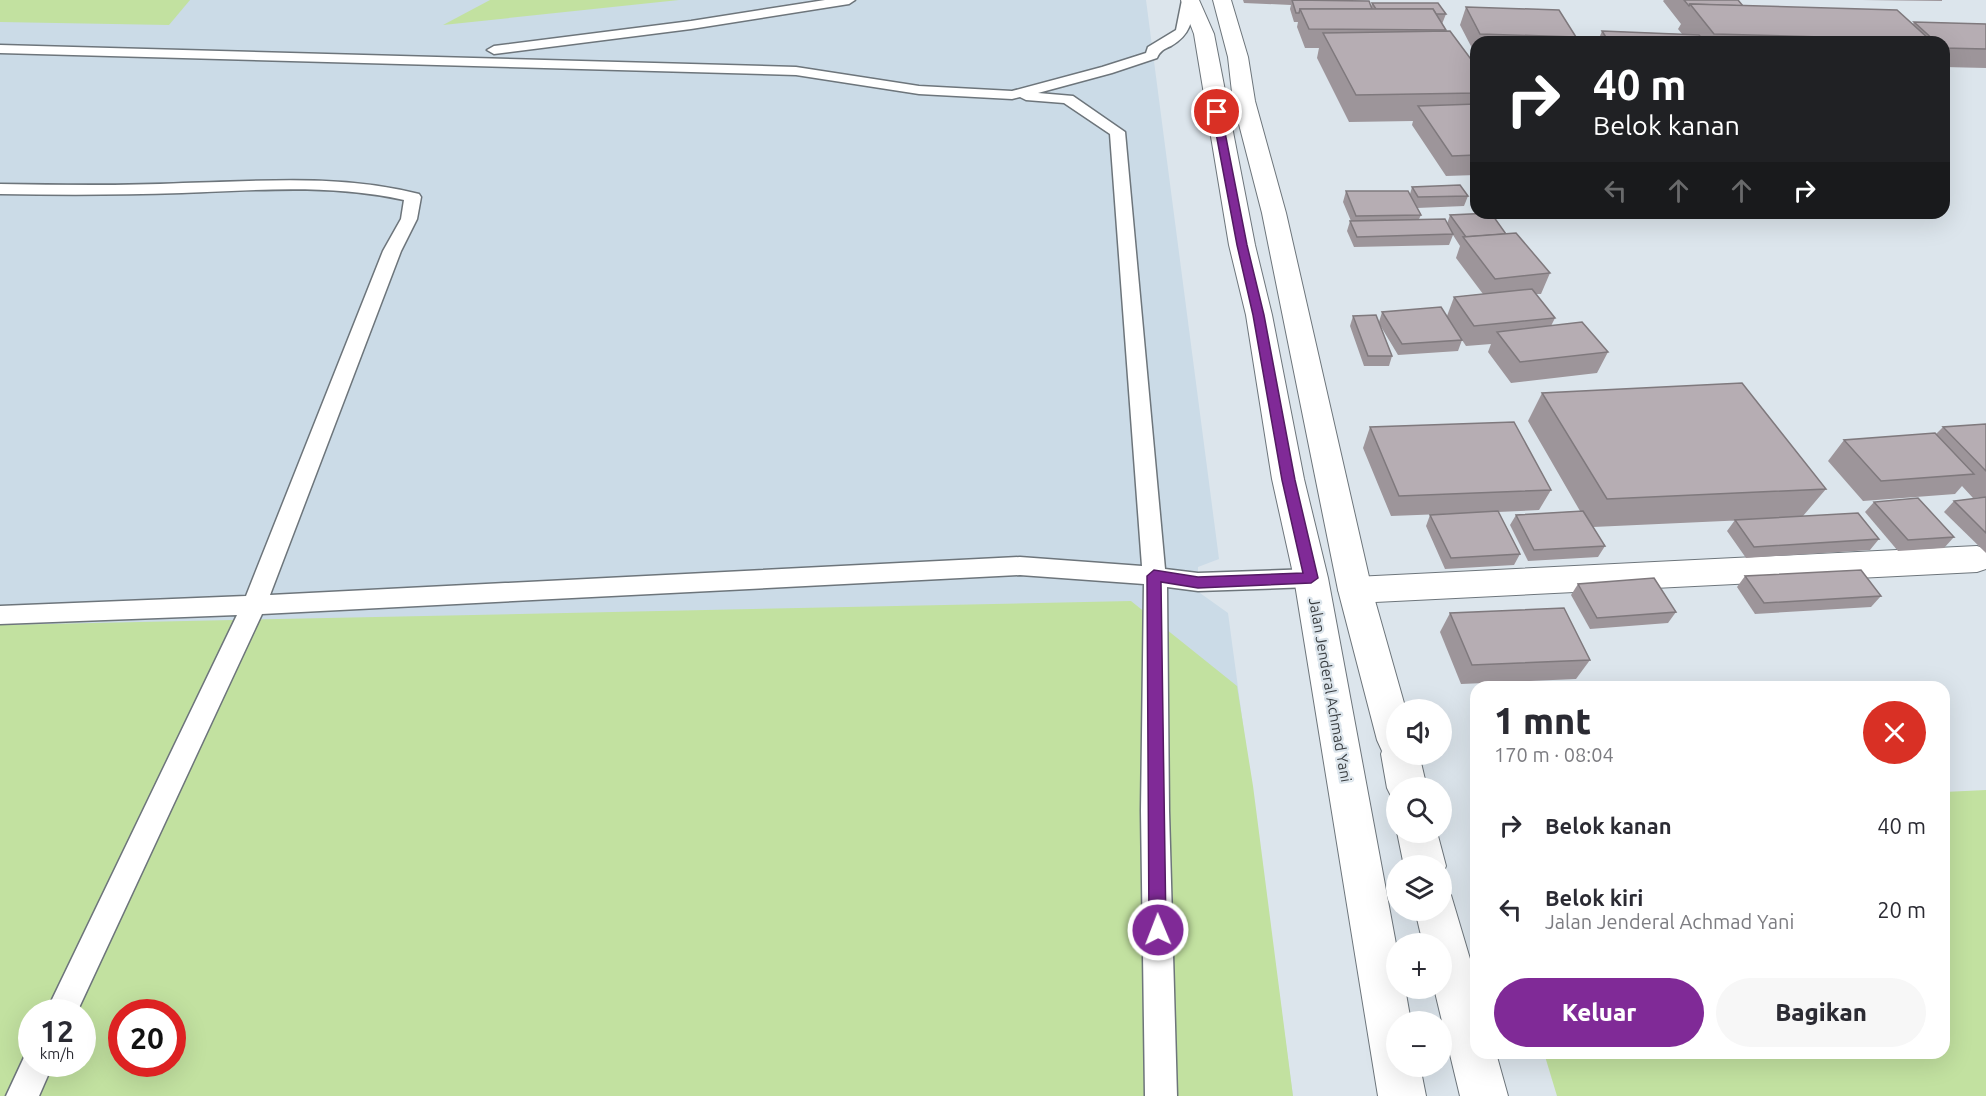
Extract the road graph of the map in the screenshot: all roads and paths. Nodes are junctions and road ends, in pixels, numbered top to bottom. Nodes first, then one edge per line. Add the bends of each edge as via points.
1 (849, 0) edge
2 (1189, 0) edge
3 (1222, 0) edge
4 (0, 49) edge
5 (424, 59) junction
6 (1012, 95) junction
7 (0, 189) edge
8 (1977, 559) dead end
9 (1154, 576) junction
10 (1311, 578) junction
11 (1355, 590) junction
12 (254, 605) junction
13 (0, 615) edge
14 (1386, 703) edge
15 (1439, 921) edge
16 (67, 999) edge
17 (1387, 1011) edge
18 (1470, 1042) edge
19 (1474, 1059) edge
20 (31, 1077) edge
21 (1399, 1077) edge
22 (22, 1096) edge
23 (1161, 1096) edge
24 (1402, 1096) edge
25 (1484, 1096) edge

1 - 5 lane via 691,25
2 - 6 lane via 1186,27 1152,54
2 - 10 main road, Jalan Jenderal Achmad Yani via 1204,34 1288,480
3 - 11 main road via 1274,213
4 - 5 lane
5 - 6 lane via 796,71 919,90
6 - 9 lane via 1068,99 1117,132
7 - 12 lane via 105,191 304,184 366,187 413,197 409,219 392,251
8 - 11 main road
9 - 10 lane via 1198,582
9 - 12 lane via 1020,566
9 - 23 lane
10 - 17 main road, Jalan Jenderal Achmad Yani
11 - 14 main road
12 - 13 lane
12 - 16 lane
15 - 18 main road
19 - 25 main road
20 - 22 lane
21 - 24 main road, Jalan Jenderal Achmad Yani

